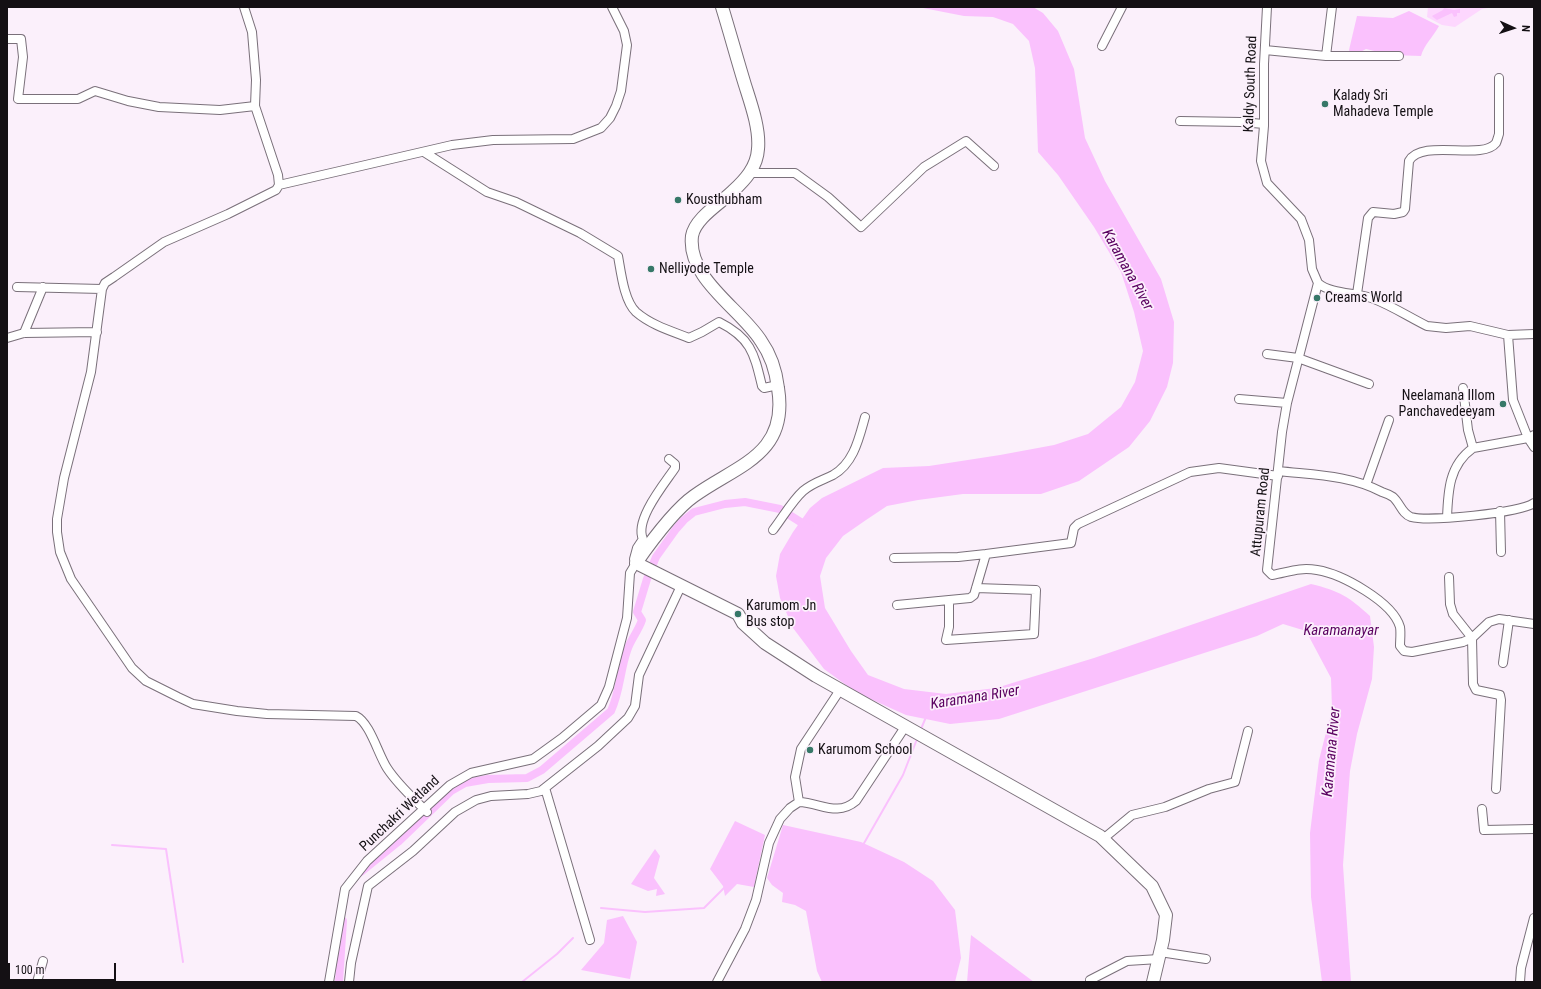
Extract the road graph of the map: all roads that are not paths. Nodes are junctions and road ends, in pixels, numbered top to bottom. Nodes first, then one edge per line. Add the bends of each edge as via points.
1 (244, 7) edge
2 (612, 7) edge
3 (722, 7) edge
4 (1122, 7) edge
5 (1268, 7) edge
6 (1332, 7) edge
7 (7, 39) edge
8 (1102, 46) dead end
9 (1265, 50) junction
10 (1326, 56) junction
11 (1399, 56) dead end
12 (1499, 78) dead end
13 (255, 106) junction
14 (1180, 121) dead end
15 (1264, 124) junction
16 (424, 152) junction
17 (994, 166) dead end
18 (751, 173) junction
19 (280, 185) junction
20 (1318, 283) junction
21 (17, 287) dead end
22 (43, 288) junction
23 (102, 289) junction
24 (1357, 294) junction
25 (97, 332) junction
26 (24, 333) junction
27 (1534, 334) edge
28 (1508, 335) junction
29 (7, 338) edge
30 (1267, 354) dead end
31 (1298, 358) junction
32 (1369, 384) dead end
33 (778, 385) junction
34 (1463, 388) dead end
35 (1239, 399) dead end
36 (1287, 403) junction
37 (865, 417) dead end
38 (1389, 420) dead end
39 (1531, 437) edge
40 (1534, 447) edge
41 (1473, 448) junction
42 (669, 459) dead end
43 (1278, 473) junction
44 (1366, 485) junction
45 (1534, 504) edge
46 (1500, 511) junction
47 (1447, 518) junction
48 (773, 530) dead end
49 (1501, 552) dead end
50 (986, 554) junction
51 (894, 558) dead end
52 (636, 563) junction
53 (1449, 577) dead end
54 (681, 586) junction
55 (976, 588) junction
56 (949, 600) junction
57 (897, 605) dead end
58 (1509, 620) junction
59 (1534, 624) edge
60 (1472, 638) junction
61 (1503, 663) dead end
62 (840, 690) junction
63 (905, 727) junction
64 (1248, 732) dead end
65 (545, 788) junction
66 (1496, 789) dead end
67 (799, 802) junction
68 (1482, 809) dead end
69 (425, 811) junction
70 (1534, 829) edge
71 (1103, 839) junction
72 (1534, 918) edge
73 (590, 940) dead end
74 (1159, 955) junction
75 (1206, 958) dead end
76 (43, 961) dead end
77 (1090, 980) dead end
78 (37, 982) edge
79 (328, 982) edge
80 (349, 982) edge
81 (717, 982) edge
82 (1153, 982) edge
83 (1520, 982) edge

1 - 13 street via 252,32 256,80
2 - 16 street via 624,31 627,45 619,99 610,118 601,128 573,139 493,140
3 - 18 main road via 754,114 758,149
4 - 8 street
5 - 9 street, Kaldy South Road
6 - 10 street
7 - 13 street via 21,39 24,57 18,99 78,100 95,91 159,107 220,110
9 - 10 street
9 - 15 street, Kaldy South Road
10 - 11 street
12 - 24 street via 1499,134 1496,143 1479,150 1431,151 1412,156 1408,168 1403,212 1373,212 1368,218
13 - 19 street
14 - 15 street
15 - 20 street, Kaldy South Road via 1261,162 1267,183 1302,219 1309,240 1314,278
16 - 19 street
16 - 33 street via 487,192 530,209 618,256 626,294 635,311 658,325 689,338 719,322 733,329 747,342 756,361 762,386 764,388
17 - 18 street via 966,141 924,167 860,227 828,197 795,173
18 - 33 main road via 702,217 692,234 692,249 698,266 715,290 760,339 771,358
19 - 23 street via 276,190 228,214 164,242 114,276
20 - 24 street via 1331,289
20 - 31 street, Attupuram Road
21 - 22 street
22 - 23 street
22 - 26 street
23 - 25 street
24 - 28 street via 1374,299 1427,326 1470,326
25 - 26 street
25 - 69 street via 91,372 64,478 57,532 60,552 71,579 122,655 146,681 193,704 267,714 356,716 364,723 387,768
26 - 29 street
27 - 28 street
28 - 39 street via 1513,400
30 - 31 street
31 - 32 street
31 - 36 street, Attupuram Road
33 - 52 main road via 781,408 777,428 772,437 754,459 692,497 650,543
34 - 41 street
35 - 36 street
36 - 43 street, Attupuram Road
37 - 48 street via 859,441 848,461 834,474 810,485
38 - 44 street
39 - 40 street
39 - 41 street
41 - 47 street via 1459,461 1452,473 1448,489
42 - 52 street, Punchakri Wetland via 675,464 675,468 650,504 644,518 643,539 634,558
43 - 44 street via 1332,476
43 - 50 street via 1219,468 1190,472 1078,524 1074,528 1071,543
43 - 60 street, Attupuram Road via 1267,570 1272,575 1296,568 1317,570 1340,577 1365,590 1394,616 1400,628 1400,646 1404,651 1412,652
44 - 47 street via 1393,498 1410,516
45 - 46 street
46 - 47 street
46 - 49 street
50 - 51 street
50 - 55 street
52 - 54 main road
52 - 69 street, Punchakri Wetland via 630,573 627,618 609,687 601,705 533,759 471,773 450,785
53 - 60 street via 1453,614
54 - 62 main road via 738,614 743,623 765,643
54 - 65 street via 639,675 635,706 628,718 598,746
55 - 56 street via 970,598
55 - 56 street via 1036,590 1034,634 946,644
56 - 57 street
58 - 59 street, Attupuram Road
58 - 60 street, Attupuram Road via 1489,622
58 - 61 street
60 - 66 street via 1473,684 1476,690 1500,696 1501,700
62 - 63 main road
62 - 67 street via 801,749 795,777
63 - 67 street via 856,801 847,808 838,809
63 - 71 main road
64 - 71 street via 1235,782 1209,789 1165,807 1132,815
65 - 73 street
65 - 80 street via 528,794 492,796 476,800 455,812 413,851 368,886
67 - 81 street via 780,819 768,843 756,900 748,922
68 - 70 street via 1484,830
69 - 79 street, Punchakri Wetland via 367,861 347,884
71 - 74 main road via 1152,886 1166,915
72 - 83 street via 1520,968
74 - 75 street
74 - 77 street via 1127,961
74 - 82 main road
76 - 78 street

